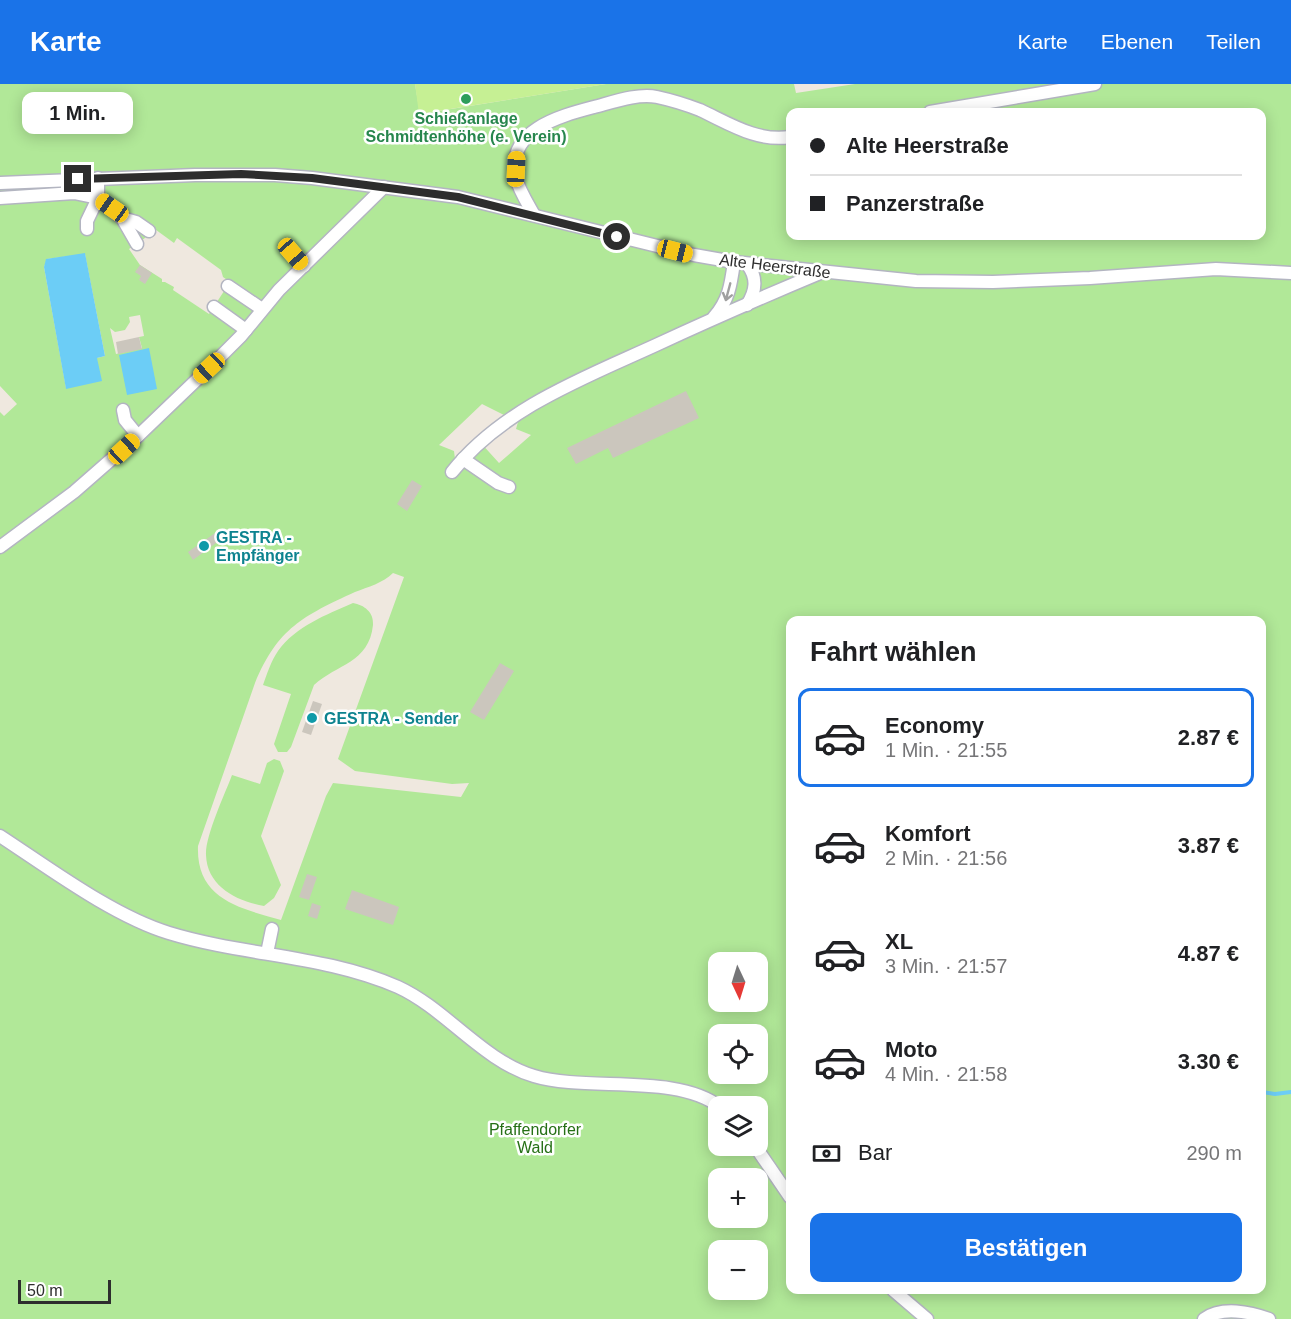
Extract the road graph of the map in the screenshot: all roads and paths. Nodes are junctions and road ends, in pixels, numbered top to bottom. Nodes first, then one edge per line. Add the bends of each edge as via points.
1 (1095, 84) edge
2 (954, 108) edge
3 (786, 137) edge
4 (98, 178) junction
5 (0, 183) edge
6 (384, 187) junction
7 (0, 198) edge
8 (98, 198) junction
9 (534, 215) junction
10 (122, 218) junction
11 (87, 229) dead end
12 (149, 231) dead end
13 (137, 244) dead end
14 (293, 254) dead end
15 (734, 262) junction
16 (747, 264) junction
17 (304, 266) junction
18 (822, 272) junction
19 (1291, 273) edge
20 (228, 286) dead end
21 (747, 305) junction
22 (214, 307) dead end
23 (261, 309) junction
24 (713, 318) junction
25 (243, 333) junction
26 (123, 410) dead end
27 (138, 436) junction
28 (463, 459) junction
29 (452, 472) dead end
30 (509, 487) dead end
31 (0, 547) edge
32 (0, 836) edge
33 (272, 929) dead end
34 (267, 953) junction
35 (708, 1099) edge
36 (763, 1156) edge
37 (786, 1185) edge
38 (898, 1294) edge
39 (927, 1319) edge
40 (1204, 1319) edge
41 (1269, 1319) edge

1 - 2 street
3 - 9 street via 744,132 698,109 655,96 558,117 526,137 517,157 516,178
4 - 5 street, Alte Heerstraße
4 - 6 street, Alte Heerstraße via 275,175
4 - 8 street
6 - 9 street, Alte Heerstraße via 458,197
6 - 17 street
7 - 8 street via 74,193
8 - 10 street
8 - 11 street
9 - 15 street, Alte Heerstraße
10 - 12 street
10 - 13 street
14 - 17 street
15 - 16 street, Alte Heerstraße
15 -> 24 street via 724,305
16 - 18 street, Alte Heerstraße
16 - 21 street via 755,282
17 - 23 street
18 - 19 street, Alte Heerstraße via 916,282 1090,278 1216,269
18 - 21 street
20 - 23 street
21 - 24 street
22 - 25 street
23 - 25 street
24 - 28 street via 546,397 509,418
25 - 27 street
26 - 27 street via 125,420
27 - 31 street via 74,492
28 - 29 street
28 - 30 street
32 - 34 street via 143,923 198,941
33 - 34 street
34 - 35 street via 360,972 398,987 417,996 507,1064 535,1077 684,1091
36 - 37 street
38 - 39 street
40 - 41 street via 1219,1312 1231,1312

